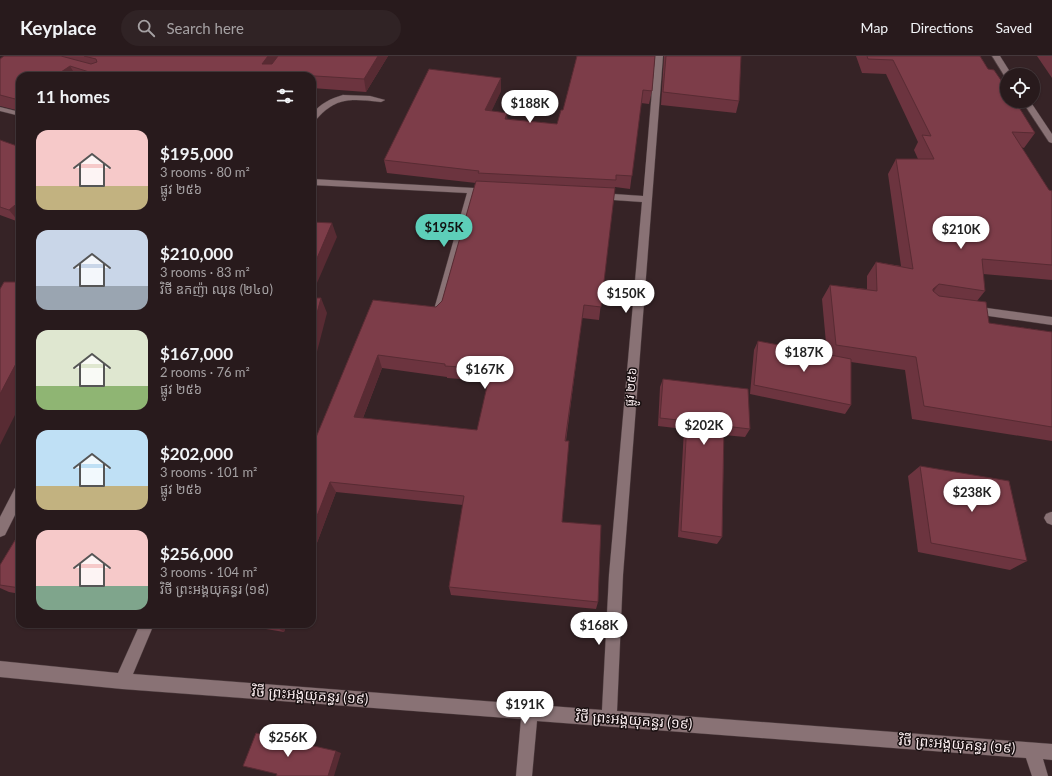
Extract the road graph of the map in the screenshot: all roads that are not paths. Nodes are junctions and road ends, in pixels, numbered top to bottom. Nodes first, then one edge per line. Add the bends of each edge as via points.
1 (659, 56) edge
2 (996, 56) edge
3 (1004, 68) edge
4 (381, 100) dead end
5 (1031, 108) edge
6 (0, 109) edge
7 (16, 113) edge
8 (316, 113) edge
9 (1052, 140) edge
10 (316, 182) edge
11 (472, 190) junction
12 (496, 191) edge
13 (591, 196) edge
14 (647, 199) junction
15 (959, 308) edge
16 (438, 313) edge
17 (1052, 321) edge
18 (16, 500) edge
19 (0, 532) edge
20 (145, 628) edge
21 (0, 668) edge
22 (122, 681) junction
23 (530, 712) junction
24 (609, 718) junction
25 (1032, 750) junction
26 (1052, 752) edge
27 (524, 776) edge
28 (1040, 776) edge

1 - 14 street, ផ្លូវ ២៥៦
2 - 3 street
4 - 8 street via 349,97 334,100 321,106
5 - 9 street
6 - 7 street
10 - 11 street
11 - 12 street
11 - 16 street
13 - 14 street
14 - 24 street, ផ្លូវ ២៥៦ via 616,575
15 - 17 street
18 - 19 street
20 - 22 street
21 - 22 street, វិថី ព្រះអង្គយុគន្ធរ (១៩)
22 - 23 street, វិថី ព្រះអង្គយុគន្ធរ (១៩)
23 - 24 street, វិថី ព្រះអង្គយុគន្ធរ (១៩)
23 - 27 street
24 - 25 street, វិថី ព្រះអង្គយុគន្ធរ (១៩)
25 - 26 street, វិថី ព្រះអង្គយុគន្ធរ (១៩)
25 - 28 street

